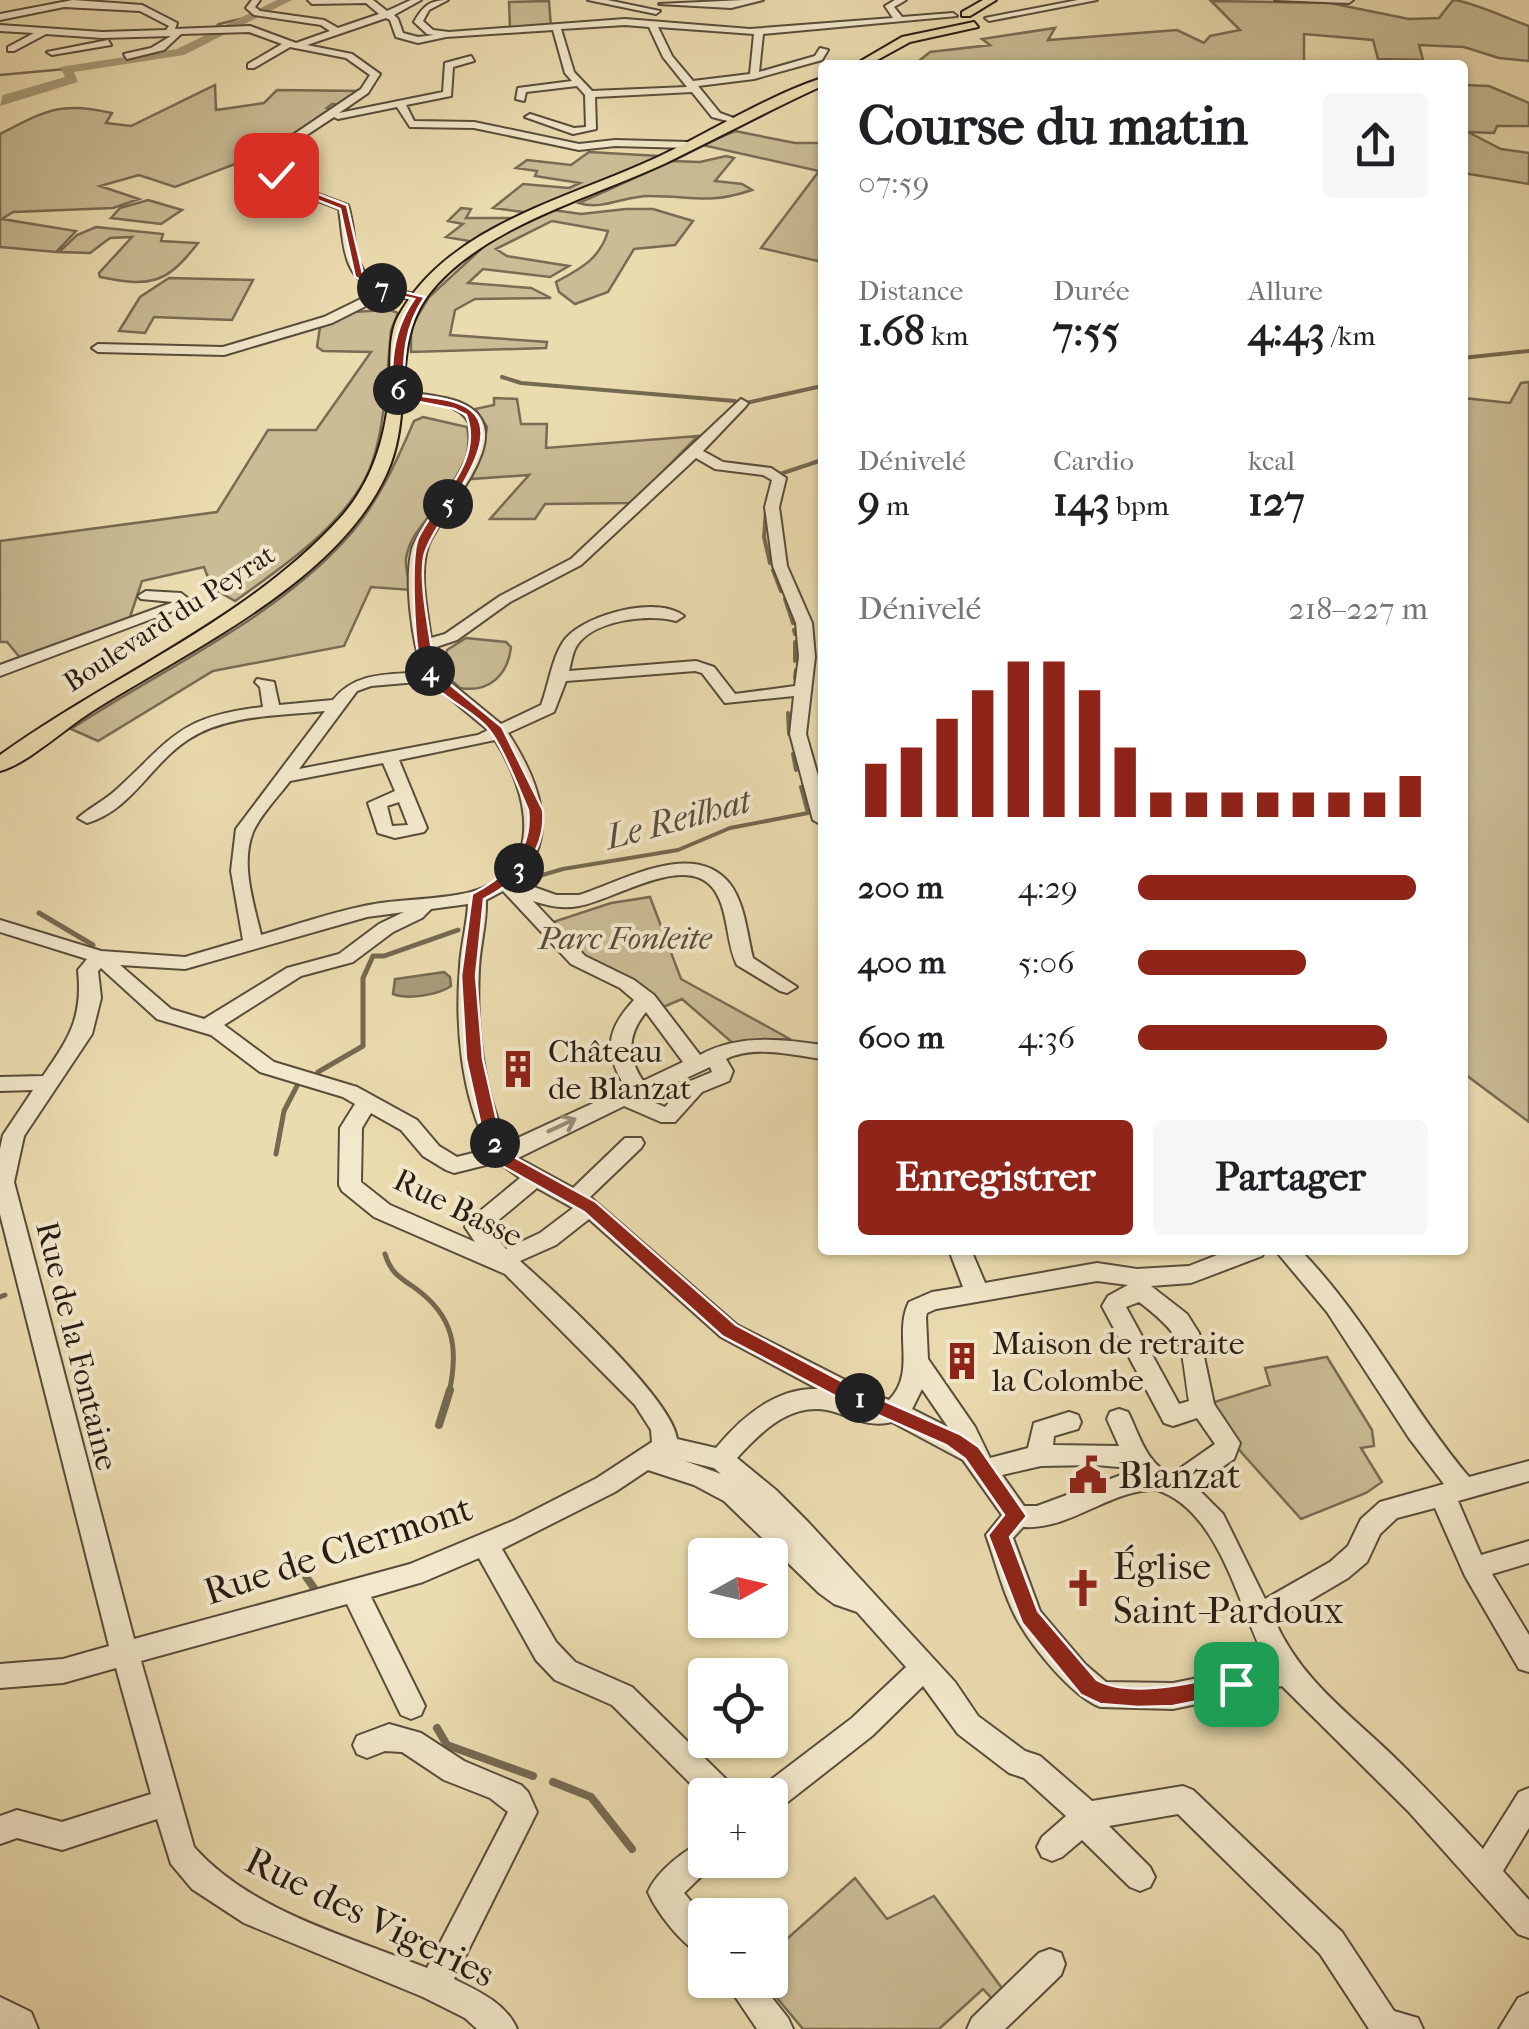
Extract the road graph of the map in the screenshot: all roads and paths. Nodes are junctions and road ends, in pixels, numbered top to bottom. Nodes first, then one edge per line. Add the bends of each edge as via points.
1 (81, 0) edge
2 (256, 0) edge
3 (313, 0) edge
4 (369, 0) edge
5 (399, 0) edge
6 (417, 0) edge
7 (444, 0) edge
8 (592, 0) edge
9 (758, 0) edge
10 (902, 0) edge
11 (1093, 0) edge
12 (1279, 0) edge
13 (1349, 0) edge
14 (886, 3) edge
15 (66, 5) junction
16 (663, 5) edge
17 (260, 14) junction
18 (384, 15) junction
19 (154, 16) junction
20 (968, 16) edge
21 (0, 17) edge
22 (140, 20) dead end
23 (902, 20) junction
24 (647, 23) junction
25 (0, 28) edge
26 (231, 28) junction
27 (557, 30) junction
28 (44, 31) junction
29 (760, 31) junction
30 (337, 32) junction
31 (178, 33) junction
32 (134, 34) junction
33 (448, 36) junction
34 (296, 37) junction
35 (418, 40) junction
36 (11, 49) dead end
37 (823, 50) dead end
38 (52, 52) dead end
39 (127, 56) dead end
40 (282, 58) dead end
41 (471, 60) dead end
42 (869, 60) edge
43 (448, 64) junction
44 (251, 66) dead end
45 (754, 76) junction
46 (578, 83) junction
47 (818, 84) edge
48 (695, 86) junction
49 (590, 94) junction
50 (521, 99) dead end
51 (399, 102) junction
52 (331, 116) junction
53 (530, 118) dead end
54 (735, 122) junction
55 (689, 146) junction
56 (361, 277) junction
57 (405, 283) junction
58 (432, 283) junction
59 (389, 291) junction
60 (420, 297) junction
61 (98, 348) dead end
62 (741, 402) dead end
63 (398, 403) junction
64 (695, 452) junction
65 (720, 466) junction
66 (669, 476) junction
67 (146, 596) dead end
68 (676, 616) dead end
69 (426, 650) junction
70 (0, 672) edge
71 (433, 676) junction
72 (560, 677) junction
73 (263, 682) dead end
74 (803, 690) junction
75 (337, 705) junction
76 (272, 713) junction
77 (497, 730) junction
78 (818, 754) edge
79 (804, 756) junction
80 (390, 758) junction
81 (0, 765) edge
82 (282, 777) junction
83 (404, 794) dead end
84 (818, 806) edge
85 (87, 818) dead end
86 (505, 882) junction
87 (477, 897) junction
88 (425, 903) junction
89 (0, 926) edge
90 (254, 944) junction
91 (100, 956) junction
92 (787, 987) dead end
93 (647, 1000) junction
94 (208, 1026) junction
95 (818, 1052) edge
96 (696, 1063) junction
97 (48, 1083) junction
98 (0, 1084) edge
99 (695, 1087) junction
100 (630, 1094) junction
101 (366, 1104) junction
102 (633, 1143) dead end
103 (502, 1154) junction
104 (535, 1178) junction
105 (583, 1202) junction
106 (962, 1255) edge
107 (1242, 1255) edge
108 (1290, 1255) edge
109 (502, 1260) junction
110 (1139, 1285) junction
111 (976, 1290) junction
112 (918, 1363) junction
113 (1202, 1406) junction
114 (891, 1412) junction
115 (1119, 1419) dead end
116 (1069, 1422) dead end
117 (656, 1453) junction
118 (1039, 1454) junction
119 (1136, 1458) junction
120 (721, 1460) junction
121 (978, 1462) junction
122 (1529, 1471) edge
123 (1165, 1483) junction
124 (1453, 1492) junction
125 (1017, 1516) junction
126 (485, 1544) junction
127 (1529, 1552) edge
128 (1474, 1568) junction
129 (355, 1590) junction
130 (863, 1600) junction
131 (1261, 1615) junction
132 (1518, 1623) edge
133 (126, 1656) junction
134 (1529, 1660) edge
135 (924, 1667) junction
136 (1288, 1672) junction
137 (0, 1676) edge
138 (411, 1706) dead end
139 (368, 1745) dead end
140 (705, 1778) edge
141 (788, 1784) edge
142 (164, 1802) junction
143 (1529, 1802) edge
144 (1088, 1816) junction
145 (0, 1830) edge
146 (1052, 1847) dead end
147 (688, 1870) edge
148 (1485, 1873) junction
149 (1140, 1877) dead end
150 (688, 1922) edge
151 (1529, 1922) edge
152 (1050, 1964) dead end
153 (434, 1986) junction
154 (753, 1998) edge
155 (1529, 2009) edge
156 (0, 2012) edge
157 (22, 2029) edge
158 (501, 2029) edge
159 (777, 2029) edge
160 (983, 2029) edge
161 (1407, 2029) edge
162 (1516, 2029) edge

1 - 15 street
2 - 17 street via 250,7
3 - 4 street
3 - 34 street
4 - 18 street
5 - 6 street
6 - 18 street
7 - 33 street via 426,8 418,22
8 - 16 street
9 - 16 street
10 - 14 street
11 - 20 street
12 - 13 street
14 - 23 street
15 - 19 street via 142,8
15 - 21 street
16 - 24 street
17 - 26 street
17 - 34 street
18 - 30 street
18 - 35 street via 394,19 399,36
19 - 22 street
19 - 31 street
20 - 23 street
20 - 42 main road
23 - 29 street
24 - 27 street
24 - 29 street
24 - 48 street
25 - 28 street
26 - 31 street
26 - 34 street
27 - 33 street
27 - 46 street
28 - 32 street
28 - 36 street
29 - 45 street
30 - 34 street
30 - 34 street via 324,23
31 - 32 street
31 - 39 street via 157,52
32 - 38 street
33 - 35 street
34 - 40 street
34 - 44 street
34 - 52 street via 321,58 350,56 373,70 368,89
35 - 43 street
37 - 45 street via 820,58
41 - 43 street
43 - 51 street via 448,94
45 - 48 street
46 - 49 street
46 - 50 street via 520,90
47 - 54 main road, Boulevard du Peyrat
48 - 49 street
48 - 54 street via 716,115
49 - 53 street via 590,129 573,132
51 - 52 street
51 - 55 street via 410,124 476,125 582,147
52 - 56 street via 284,144 276,175 344,207
54 - 55 main road, Boulevard du Peyrat
55 - 58 main road, Boulevard du Peyrat via 504,229
56 - 57 street
56 - 59 street
57 - 58 street
57 - 59 street
58 - 60 main road, Boulevard du Peyrat
59 - 60 street
59 - 61 street via 315,324 224,351
60 - 63 main road, Boulevard du Peyrat via 400,339
62 - 64 street
63 - 69 street via 474,421 476,438 469,468 419,549
63 - 81 main road, Boulevard du Peyrat via 387,458 371,487 315,553 238,611
64 - 65 street
64 - 66 street
65 - 66 street
65 - 74 street via 777,476 772,507 780,566 804,623
66 - 69 street via 576,562 505,599 448,645
67 - 70 street via 186,603
68 - 72 street via 660,610 581,632 568,647
69 - 71 street
71 - 75 street via 360,682
71 - 77 street
72 - 74 street via 696,666 708,670 731,700
72 - 77 street via 548,708
73 - 76 street
74 - 79 street via 798,734
75 - 76 street
75 - 82 street
76 - 85 street via 224,719 184,734
77 - 80 street via 483,739
77 - 86 street via 537,824 531,848
78 - 79 street
79 - 84 street
80 - 82 street
80 - 83 street
82 - 90 street via 240,846
86 - 87 street
86 - 92 street via 563,902 657,873 703,873 721,886 744,961
86 - 93 street via 578,960
87 - 88 street
87 - 103 street via 468,976 474,1059 489,1129
88 - 90 street via 366,912
88 - 94 street via 346,958 294,972
89 - 91 street
90 - 91 street via 185,963
91 - 94 street via 164,1014
91 - 97 street, Rue de la Fontaine via 88,970 92,998 82,1034
93 - 96 street
93 - 100 street via 634,1009 620,1045
94 - 101 street via 268,1067 336,1086
95 - 96 street via 761,1045 730,1048
96 - 99 street
96 - 99 street via 724,1070
96 - 100 street
97 - 98 street
97 - 133 street, Rue de la Fontaine via 14,1135 3,1182
99 - 100 street via 668,1117
103 -> 100 street
101 - 103 street via 409,1126 430,1151 454,1165
101 - 109 street, Rue Basse via 350,1128 350,1185 397,1219
102 - 105 street
103 - 104 street
104 - 105 street
104 - 109 street via 476,1227
105 - 109 street via 548,1239
105 - 114 street via 729,1330
106 - 111 street
107 - 110 street
108 - 124 street via 1368,1352
109 - 117 street, Rue Basse via 644,1398 663,1429
110 - 111 street via 1096,1272
110 - 113 street via 1191,1339
110 - 113 street via 1114,1306 1172,1416
111 - 112 street via 918,1308
112 - 114 street via 912,1387
112 - 121 street
113 - 123 street via 1228,1448
114 - 120 street via 867,1416 832,1399 789,1402
114 - 121 street via 953,1440
115 - 119 street
116 - 118 street via 1043,1430
117 - 120 street
117 - 126 street, Rue de Clermont
117 - 130 street via 730,1491 832,1589
118 - 119 street
118 - 121 street
119 - 123 street
120 - 130 street via 767,1497
121 - 125 street
122 - 124 street
123 - 125 street via 1117,1486 1046,1515
123 - 131 street via 1200,1505
124 - 128 street
124 - 131 street via 1389,1510 1339,1570
125 - 136 street via 999,1535 1030,1616 1100,1694 1173,1696
126 - 129 street, Rue de Clermont
126 - 140 street via 546,1650 565,1670 622,1696
127 - 128 street
128 - 132 street
129 - 133 street, Rue de Clermont
129 - 138 street
130 - 135 street
131 - 136 street
132 - 134 street
133 - 137 street, Rue de Clermont
133 - 142 street, Rue des Vigeries
135 - 141 street via 862,1727
135 - 144 street via 968,1725
136 - 148 street
139 - 153 street via 395,1737 423,1747 445,1766 520,1801 523,1812
142 - 145 street via 62,1836 17,1824
142 - 153 street, Rue des Vigeries via 181,1854 202,1879 255,1913
143 - 148 street
144 - 146 street
144 - 149 street via 1092,1830
144 - 161 street via 1183,1800 1330,1943 1385,2025
147 - 150 street via 662,1892
148 - 151 street
152 - 160 street
153 - 158 street, Rue des Vigeries via 476,2007
154 - 159 street
155 - 162 street
156 - 157 street

